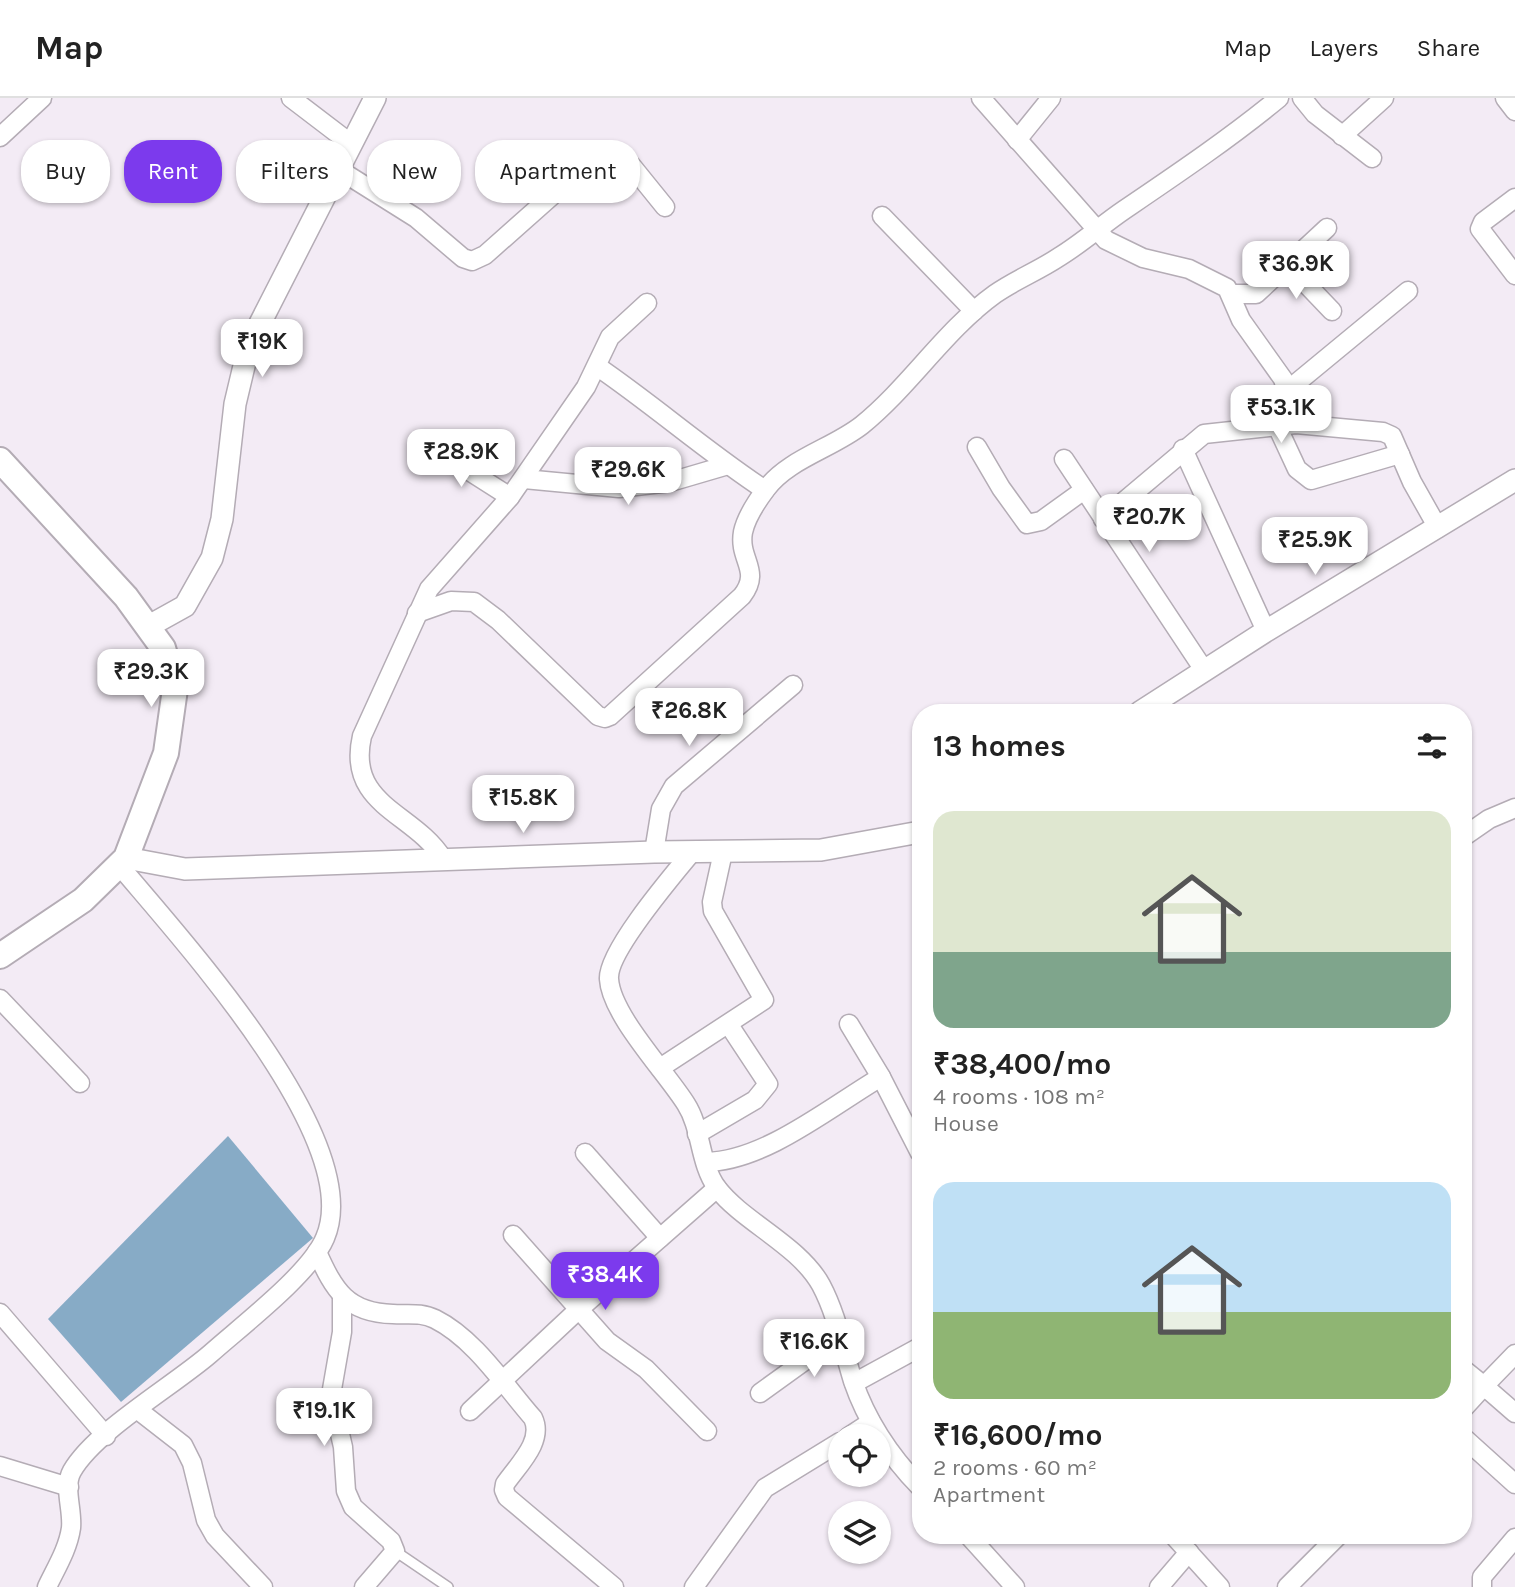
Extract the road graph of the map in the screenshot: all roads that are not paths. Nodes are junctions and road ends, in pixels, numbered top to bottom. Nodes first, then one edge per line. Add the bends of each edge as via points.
1 (42, 98) edge
2 (291, 98) edge
3 (374, 98) edge
4 (981, 98) edge
5 (1051, 98) edge
6 (1279, 98) edge
7 (1302, 98) edge
8 (1384, 98) edge
9 (1505, 98) edge
10 (1515, 111) edge
11 (1342, 136) junction
12 (0, 137) edge
13 (346, 140) edge
14 (352, 140) edge
15 (1017, 140) junction
16 (1372, 158) dead end
17 (353, 178) edge
18 (1515, 198) edge
19 (321, 203) edge
20 (665, 207) dead end
21 (881, 216) dead end
22 (1327, 228) dead end
23 (1096, 230) junction
24 (1288, 265) junction
25 (1515, 275) edge
26 (1408, 291) dead end
27 (1232, 294) junction
28 (647, 303) dead end
29 (974, 311) junction
30 (1332, 311) dead end
31 (598, 367) junction
32 (1288, 390) junction
33 (1287, 425) junction
34 (977, 447) dead end
35 (433, 449) dead end
36 (1183, 449) junction
37 (1400, 454) junction
38 (1064, 458) dead end
39 (0, 460) edge
40 (728, 465) junction
41 (524, 479) junction
42 (1515, 480) edge
43 (765, 490) junction
44 (1084, 490) junction
45 (510, 497) junction
46 (1102, 519) junction
47 (1438, 528) junction
48 (417, 613) junction
49 (149, 626) junction
50 (1266, 631) junction
51 (1203, 670) junction
52 (793, 685) dead end
53 (1152, 704) edge
54 (1515, 808) edge
55 (1472, 830) edge
56 (912, 833) edge
57 (654, 852) junction
58 (692, 852) junction
59 (723, 852) junction
60 (443, 859) junction
61 (122, 861) junction
62 (0, 956) edge
63 (0, 999) edge
64 (849, 1024) dead end
65 (729, 1025) junction
66 (660, 1068) junction
67 (881, 1077) junction
68 (80, 1083) dead end
69 (698, 1134) junction
70 (912, 1137) edge
71 (584, 1153) dead end
72 (706, 1162) junction
73 (717, 1188) junction
74 (513, 1235) dead end
75 (660, 1238) junction
76 (317, 1252) junction
77 (342, 1298) junction
78 (577, 1311) junction
79 (0, 1313) edge
80 (837, 1328) junction
81 (912, 1352) edge
82 (1515, 1353) edge
83 (1472, 1376) edge
84 (500, 1381) junction
85 (854, 1383) junction
86 (1484, 1386) junction
87 (760, 1394) dead end
88 (1472, 1399) edge
89 (138, 1410) junction
90 (470, 1411) dead end
91 (1515, 1413) edge
92 (871, 1422) junction
93 (868, 1424) edge
94 (707, 1431) dead end
95 (106, 1436) junction
96 (1472, 1445) edge
97 (828, 1449) edge
98 (0, 1466) edge
99 (912, 1478) edge
100 (1515, 1484) edge
101 (69, 1487) junction
102 (1515, 1538) edge
103 (976, 1544) edge
104 (1181, 1544) edge
105 (1330, 1544) edge
106 (395, 1551) junction
107 (1189, 1552) junction
108 (47, 1587) edge
109 (264, 1587) edge
110 (364, 1587) edge
111 (449, 1587) edge
112 (614, 1587) edge
113 (694, 1587) edge
114 (1015, 1587) edge
115 (1159, 1587) edge
116 (1220, 1587) edge
117 (1287, 1587) edge
118 (1482, 1587) edge

1 - 12 street
2 - 13 street
3 - 14 street
4 - 15 street
5 - 15 street
6 - 23 street via 1210,154
7 - 11 street
8 - 11 street
9 - 10 street
11 - 16 street
15 - 23 street
17 - 20 street via 472,261 485,255 582,169 609,154 621,156 631,165
18 - 25 street via 1480,229
19 - 49 street via 249,345 235,404 222,519 212,558 185,606
21 - 29 street
22 - 24 street
23 - 27 street via 1122,249 1189,269
23 - 29 street
24 - 27 street via 1256,294
24 - 30 street
26 - 32 street
27 - 32 street via 1241,320
28 - 31 street via 610,337
29 - 43 street via 863,424 779,475
31 - 40 street
31 - 41 street
32 - 33 street
33 - 36 street via 1204,434
33 - 37 street via 1383,432 1396,441
33 - 37 street via 1297,469 1311,480
34 - 44 street via 1027,524 1041,521
35 - 45 street
36 - 46 street
36 - 50 street
37 - 47 street
38 - 44 street
39 - 49 main road
40 - 41 street via 670,482 619,488
40 - 43 street
41 - 45 street
42 - 47 street
43 - 48 street via 743,533 751,585 605,718 474,602 451,601
44 - 46 street
45 - 48 street via 441,574
46 - 51 street
47 - 50 street
48 - 60 street via 362,736 360,768 365,784 382,806 417,830
49 - 61 main road via 169,662 174,707 160,772
50 - 51 street
51 - 53 street
52 - 57 street via 674,786 660,809
54 - 55 street
56 - 59 street via 821,850
57 - 58 street
57 - 60 street
58 - 59 street
58 - 66 street via 623,945 608,977 612,998
59 - 65 street via 713,911 764,1000
60 - 61 street via 185,869
61 - 62 main road via 83,900
61 - 76 street via 288,1082 316,1139 329,1185 331,1216
63 - 68 street
64 - 67 street
65 - 66 street
65 - 69 street via 768,1084 755,1100
66 - 69 street via 686,1104
67 - 70 street
67 - 72 street via 766,1146 733,1160
69 - 72 street
71 - 75 street
72 - 73 street
73 - 75 street
73 - 80 street via 812,1271
74 - 78 street
75 - 78 street
76 - 77 street
76 - 89 street via 207,1357
77 - 84 street via 363,1309 435,1319 453,1331
77 - 106 street via 342,1332 331,1395 343,1447 346,1491 353,1507 391,1541
78 - 84 street
78 - 94 street via 607,1341 646,1369
79 - 95 street
80 - 85 street
80 - 87 street via 803,1362
81 - 85 street
82 - 86 street
83 - 86 street
84 - 90 street
84 - 112 street via 538,1428 535,1441 505,1484 507,1497
85 - 92 street
86 - 88 street
86 - 91 street
89 - 95 street
89 - 109 street via 184,1445 215,1536
92 - 93 street
92 - 99 street via 881,1442
95 - 101 street via 73,1470
96 - 100 street
97 - 113 street via 765,1488
98 - 101 street
101 - 108 street via 71,1527
102 - 118 street via 1482,1577
103 - 114 street
104 - 107 street
105 - 117 street
106 - 110 street
106 - 111 lane
107 - 115 street
107 - 116 street

